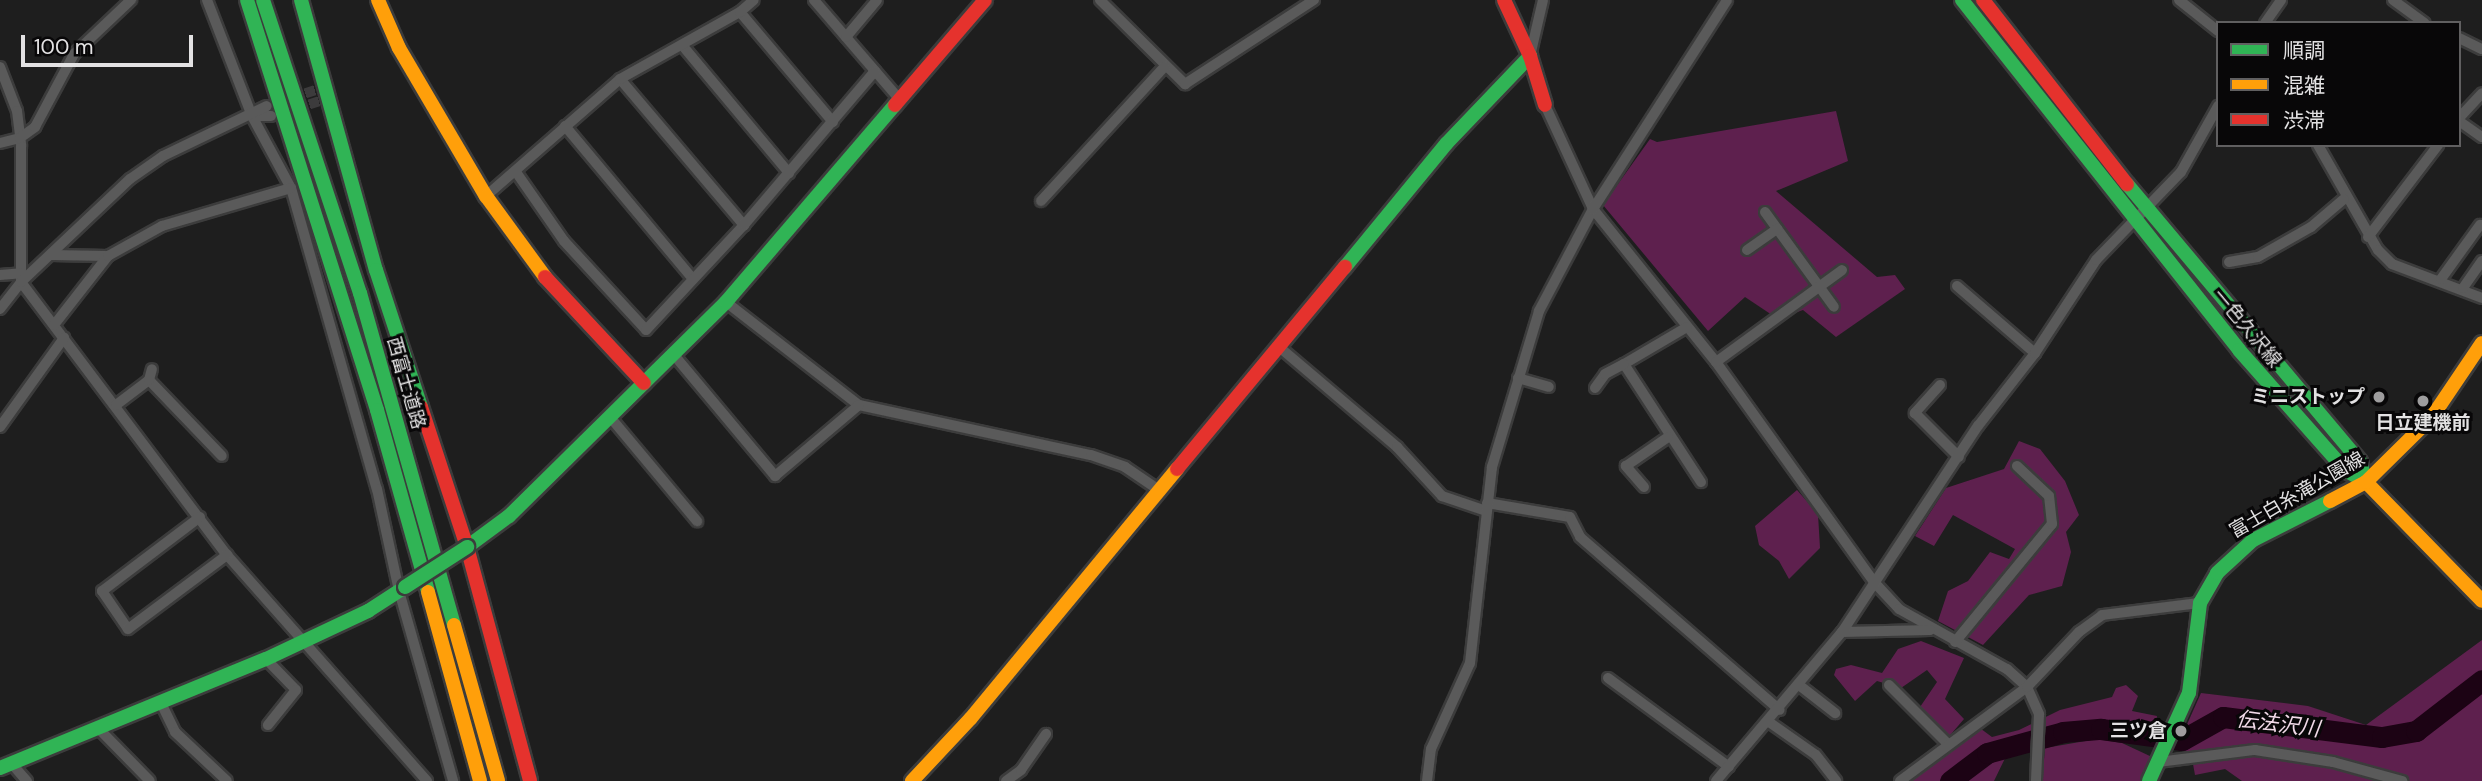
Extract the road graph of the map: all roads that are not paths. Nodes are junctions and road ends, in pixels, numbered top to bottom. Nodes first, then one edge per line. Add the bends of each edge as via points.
1 (131, 0) edge
2 (207, 0) edge
3 (237, 0) edge
4 (247, 0) edge
5 (265, 0) edge
6 (301, 0) edge
7 (378, 0) edge
8 (754, 0) edge
9 (814, 0) edge
10 (877, 0) edge
11 (985, 0) edge
12 (1100, 0) edge
13 (1314, 0) edge
14 (1504, 0) edge
15 (1543, 0) edge
16 (1727, 0) edge
17 (1962, 0) edge
18 (1983, 0) edge
19 (2281, 0) edge
20 (2393, 0) edge
21 (2185, 1) edge
22 (740, 12) junction
23 (2266, 21) edge
24 (2422, 21) edge
25 (2216, 29) edge
26 (846, 37) junction
27 (2461, 38) edge
28 (682, 45) junction
29 (2482, 49) edge
30 (1530, 56) junction
31 (1165, 66) junction
32 (0, 67) edge
33 (874, 71) junction
34 (620, 79) junction
35 (2482, 93) edge
36 (281, 99) junction
37 (900, 100) junction
38 (1545, 105) joint
39 (2216, 110) edge
40 (269, 111) dead end
41 (252, 117) junction
42 (2461, 118) edge
43 (2461, 121) edge
44 (833, 122) junction
45 (565, 127) junction
46 (2482, 137) edge
47 (20, 138) junction
48 (0, 143) edge
49 (2319, 147) edge
50 (2436, 147) edge
51 (516, 172) junction
52 (789, 173) junction
53 (291, 188) junction
54 (486, 196) junction
55 (2344, 199) junction
56 (1041, 201) dead end
57 (2145, 208) junction
58 (1593, 209) junction
59 (1765, 212) dead end
60 (2133, 222) junction
61 (744, 225) junction
62 (2480, 225) dead end
63 (1777, 229) junction
64 (2368, 237) junction
65 (1747, 250) dead end
66 (51, 255) junction
67 (108, 256) junction
68 (2482, 261) edge
69 (2229, 262) dead end
70 (1842, 270) dead end
71 (0, 275) edge
72 (21, 277) junction
73 (693, 279) junction
74 (2441, 279) junction
75 (1957, 286) dead end
76 (1818, 287) junction
77 (2463, 288) junction
78 (2482, 298) edge
79 (726, 302) junction
80 (1834, 307) dead end
81 (0, 309) edge
82 (54, 325) junction
83 (1687, 327) junction
84 (64, 338) junction
85 (1278, 346) junction
86 (2480, 352) edge
87 (2035, 353) junction
88 (674, 355) junction
89 (1716, 362) junction
90 (1624, 364) junction
91 (152, 369) dead end
92 (1518, 378) junction
93 (149, 380) junction
94 (644, 383) junction
95 (1940, 385) dead end
96 (1549, 387) dead end
97 (1595, 388) dead end
98 (116, 405) junction
99 (859, 405) junction
100 (610, 417) junction
101 (0, 427) edge
102 (1668, 437) junction
103 (222, 456) dead end
104 (1959, 457) junction
105 (2017, 466) dead end
106 (1701, 482) dead end
107 (2366, 482) junction
108 (1644, 487) dead end
109 (1159, 490) junction
110 (1487, 507) junction
111 (200, 517) junction
112 (697, 521) dead end
113 (467, 547) junction
114 (227, 555) junction
115 (1874, 582) junction
116 (402, 589) junction
117 (2482, 601) edge
118 (2200, 603) junction
119 (1930, 630) junction
120 (1842, 632) junction
121 (300, 642) junction
122 (1955, 642) junction
123 (266, 659) junction
124 (1608, 678) dead end
125 (1799, 685) junction
126 (1889, 685) dead end
127 (2027, 687) junction
128 (162, 705) junction
129 (1780, 710) junction
130 (1835, 713) dead end
131 (1769, 722) junction
132 (268, 725) dead end
133 (100, 730) junction
134 (1046, 734) dead end
135 (1947, 743) junction
136 (2158, 762) junction
137 (6, 766) edge
138 (1729, 768) junction
139 (27, 781) edge
140 (150, 781) edge
141 (227, 781) edge
142 (427, 781) edge
143 (453, 781) edge
144 (481, 781) edge
145 (498, 781) edge
146 (530, 781) edge
147 (912, 781) edge
148 (1006, 781) edge
149 (1427, 781) edge
150 (1716, 781) edge
151 (1836, 781) edge
152 (1900, 781) edge
153 (2036, 781) edge
154 (2149, 781) edge
155 (2402, 781) edge

1 - 47 street via 85,40 41,119
2 - 41 street
3 - 36 main road
4 - 36 main road, 西富士道路
5 - 145 main road, 西富士道路 via 363,306
6 - 113 main road via 376,270
7 - 54 main road via 399,48
8 - 22 street
9 - 26 street
10 - 26 street
11 - 37 main road
12 - 31 street
13 - 31 street via 1185,84
14 - 30 main road
15 - 30 street
16 - 58 street
17 - 60 main road, 一色久沢線
18 - 57 main road, 一色久沢線
19 - 23 street
20 - 24 street
21 - 25 street
22 - 28 street
22 - 44 street
26 - 33 street
27 - 29 street
28 - 34 street
28 - 52 street
30 - 38 main road
30 - 85 main road via 1446,144
31 - 56 street
32 - 47 street via 17,111
33 - 37 street
33 - 44 street
34 - 45 street
34 - 61 street
35 - 42 street
36 - 144 main road, 西富士道路 via 380,422
37 - 79 main road
38 - 58 street
39 - 57 street via 2181,172
40 - 41 street
41 - 53 street
41 - 66 street via 163,156 130,179
43 - 46 street
44 - 52 street
45 - 51 street
45 - 73 street
47 - 48 street
47 - 72 street
49 - 55 street
50 - 64 street
51 - 54 street
51 - 73 street via 564,241 646,330
52 - 61 street
53 - 67 street via 162,226
53 - 116 street
54 - 94 main road via 558,294
55 - 64 street
55 - 69 street via 2311,227 2258,257
57 - 60 street
57 - 107 main road, 一色久沢線 via 2360,462
58 - 83 street
58 - 92 street via 1539,311
59 - 63 street
60 - 87 street via 2096,260
60 - 107 main road, 一色久沢線 via 2345,470
61 - 73 street
62 - 74 street
63 - 65 street
63 - 76 street
64 - 74 street via 2392,264
66 - 67 street
66 - 72 street
67 - 82 street
68 - 77 street
70 - 76 street
71 - 72 street
72 - 81 street
72 - 82 street
74 - 77 street
75 - 87 street
76 - 80 street
76 - 89 street
77 - 78 street
79 - 88 main road
79 - 99 street
82 - 84 street
83 - 89 street
83 - 90 street
84 - 98 street
84 - 101 street
85 - 109 main road
85 - 110 street via 1397,447 1442,496
86 - 107 main road, 富士白糸滝公園線 via 2432,417
87 - 104 street
88 - 94 main road
88 - 99 street via 775,476
89 - 115 street
90 - 97 street via 1605,374
90 - 102 street
91 - 93 street
92 - 96 street
92 - 110 street via 1492,467
93 - 98 street
93 - 103 street
94 - 100 main road
95 - 104 street via 1915,414
98 - 111 street
99 - 109 street via 1091,455 1125,467
100 - 112 street
100 - 113 main road via 509,516
102 - 106 street
102 - 108 street via 1626,466
104 - 115 street
105 - 122 street via 2049,496 2052,524
107 - 117 main road
107 - 118 main road, 富士白糸滝公園線 via 2253,540 2217,573
109 - 147 main road via 971,718
110 - 129 street via 1570,517 1580,537
110 - 149 street via 1470,663 1431,748
111 - 114 street
111 - 114 street via 103,592 128,629
113 - 116 main road, bridge
113 - 146 main road
114 - 121 street
115 - 119 street via 1899,609
115 - 120 street
116 - 121 main road via 368,611
116 - 143 street
118 - 127 street via 2102,615 2079,632
118 - 136 main road, 富士白糸滝公園線 via 2189,694
119 - 120 street
119 - 122 street
120 - 125 street
121 - 123 main road
121 - 142 street
122 - 127 street via 2007,669
123 - 128 main road
123 - 132 street via 296,690
124 - 138 street
125 - 129 street
125 - 130 street
126 - 135 street
127 - 135 street
127 - 153 street via 2039,714
128 - 133 main road
128 - 141 street via 175,732
129 - 131 street
131 - 138 street
131 - 151 street via 1816,755
133 - 137 main road
133 - 140 street
134 - 148 street via 1021,770
135 - 152 street
136 - 154 main road, 富士白糸滝公園線
136 - 155 street via 2255,750 2333,762
137 - 139 street
138 - 150 street

